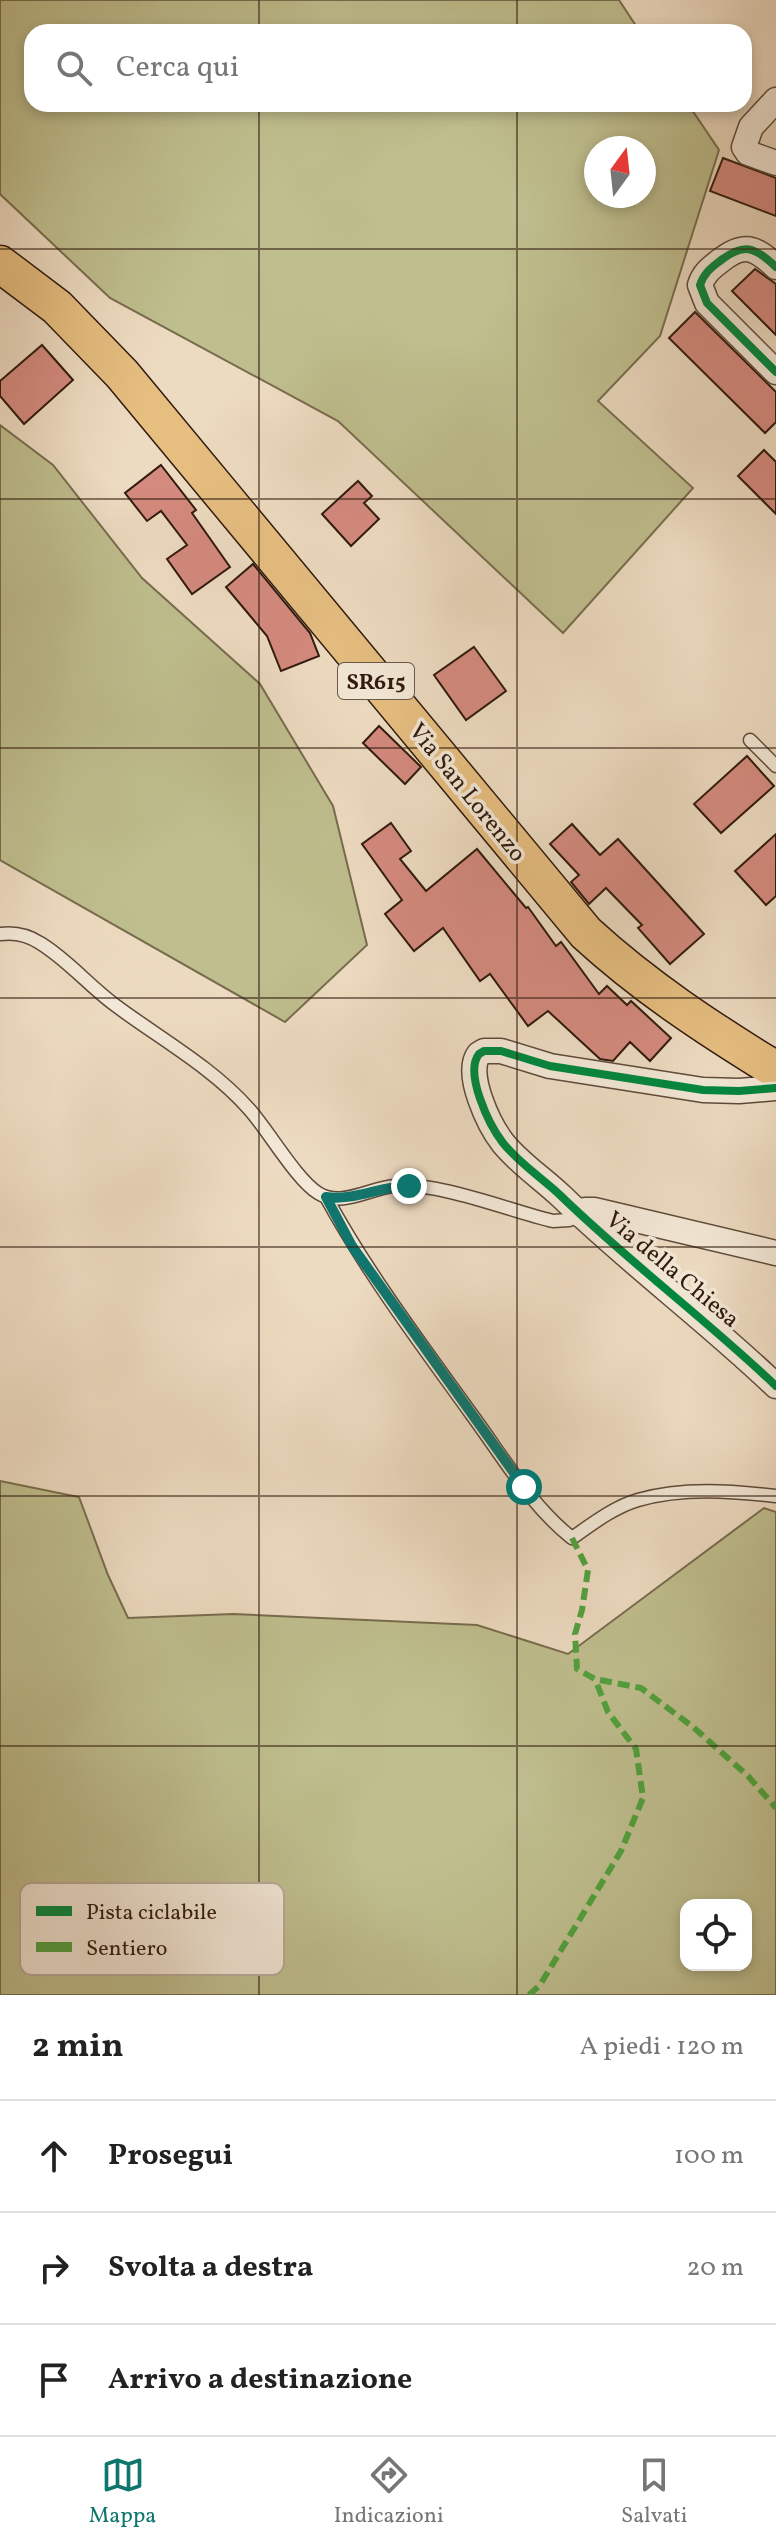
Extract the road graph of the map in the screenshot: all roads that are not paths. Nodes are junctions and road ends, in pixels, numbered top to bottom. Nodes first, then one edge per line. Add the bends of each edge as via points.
1 (776, 100) edge
2 (776, 163) edge
3 (0, 264) edge
4 (776, 267) edge
5 (776, 372) edge
6 (750, 740) dead end
7 (776, 766) edge
8 (0, 934) edge
9 (776, 1070) edge
10 (776, 1088) edge
11 (326, 1197) junction
12 (579, 1214) junction
13 (776, 1253) edge
14 (776, 1386) edge
15 (776, 1496) edge

1 - 2 street via 757,118 744,150
3 - 9 main road, Via San Lorenzo / SR615 via 57,307 122,374 586,933 659,994
4 - 5 street via 762,253 739,249 707,271 700,285 707,303
6 - 7 lane
8 - 11 lane via 26,936 53,951 113,1004 214,1077 248,1108 307,1184
10 - 12 street, Via della Chiesa via 660,1085 550,1066 501,1051 479,1054 473,1075 493,1127 516,1158
11 - 12 lane via 409,1186 553,1221
11 - 15 lane via 352,1246 524,1487 572,1538 637,1500 686,1492
12 - 13 street via 594,1210
12 - 14 street, Via della Chiesa

